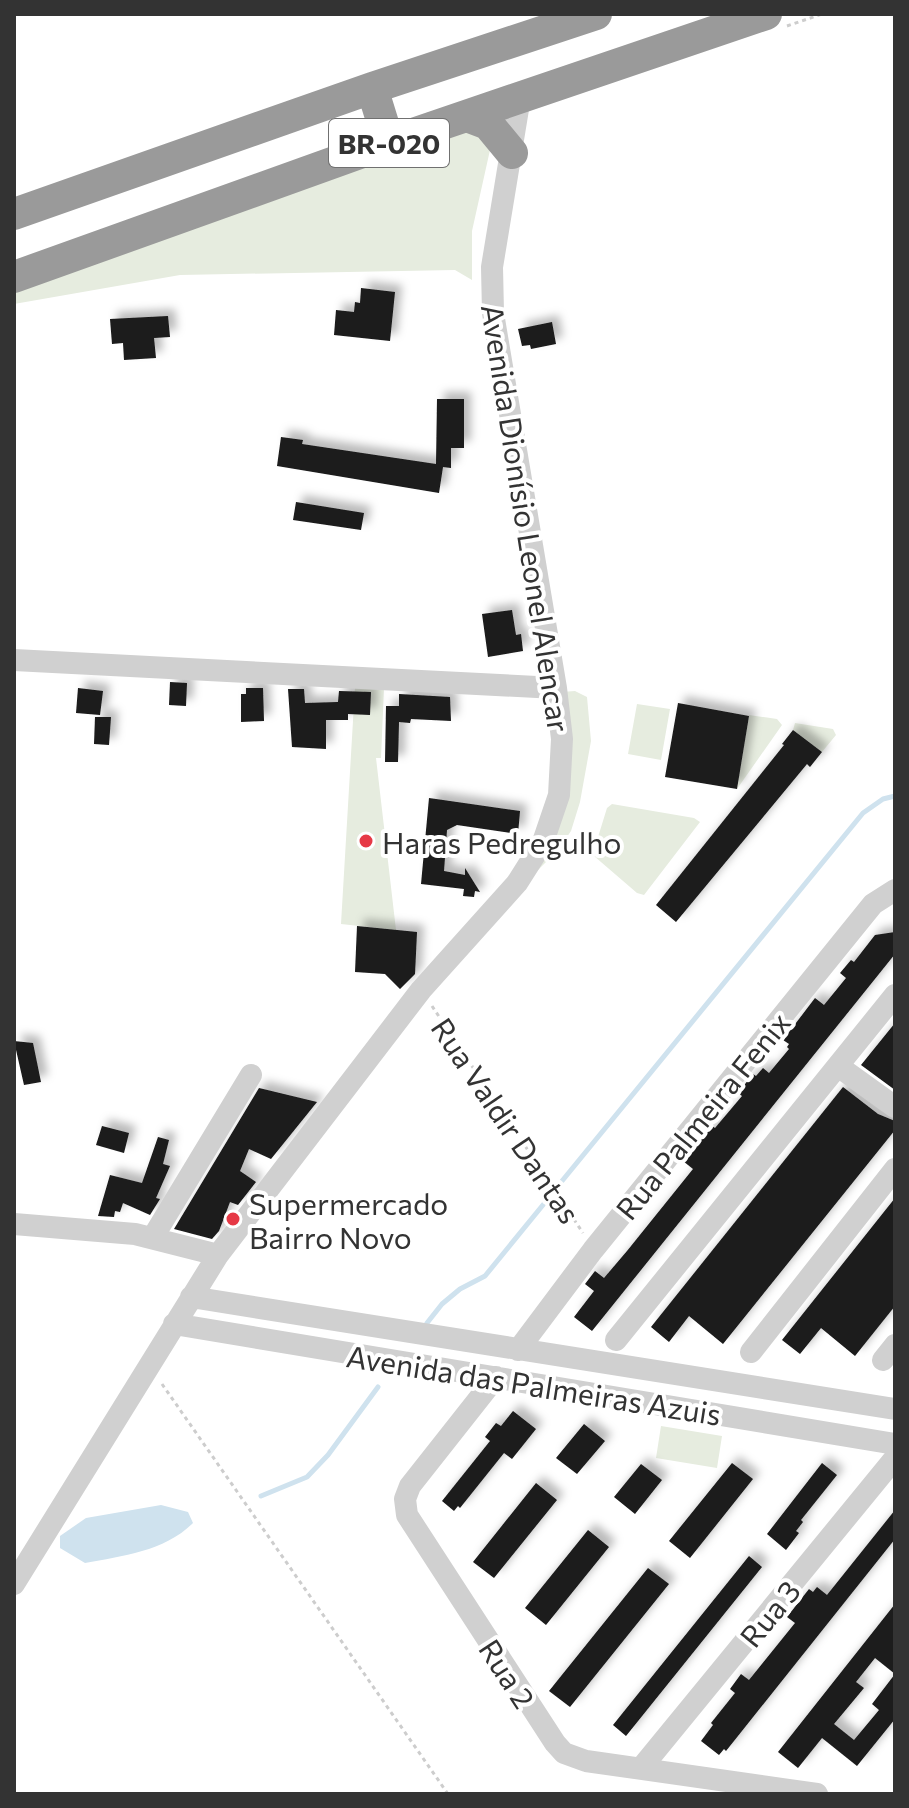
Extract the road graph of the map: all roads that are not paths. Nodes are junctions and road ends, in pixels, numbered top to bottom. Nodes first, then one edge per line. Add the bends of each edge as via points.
1 (596, 14) edge
2 (766, 14) edge
3 (528, 26) edge
4 (688, 26) edge
5 (372, 88) junction
6 (520, 97) junction
7 (467, 116) junction
8 (389, 143) junction
9 (512, 153) junction
10 (14, 214) edge
11 (14, 277) edge
12 (14, 660) edge
13 (556, 688) junction
14 (895, 890) edge
15 (895, 995) edge
16 (838, 1066) junction
17 (251, 1075) dead end
18 (895, 1107) edge
19 (895, 1169) edge
20 (14, 1224) edge
21 (153, 1237) junction
22 (218, 1255) junction
23 (191, 1297) junction
24 (174, 1324) junction
25 (616, 1340) dead end
26 (518, 1350) junction
27 (751, 1352) dead end
28 (496, 1377) junction
29 (895, 1409) edge
30 (895, 1444) edge
31 (895, 1458) edge
32 (14, 1584) edge
33 (642, 1767) junction
34 (817, 1794) edge

1 - 3 highway, BR-020
2 - 4 highway, BR-020
3 - 5 highway, BR-020
4 - 6 highway, BR-020
5 - 8 highway
5 - 10 highway, BR-020
6 - 7 highway, BR-020
6 - 9 street, Avenida Dionísio Leonel Alencar
7 - 8 highway, BR-020
7 - 9 highway via 488,124
8 - 11 highway, BR-020
9 - 13 street, Avenida Dionísio Leonel Alencar via 492,267 493,313
12 - 13 street
13 - 22 street, Avenida Dionísio Leonel Alencar via 562,739 559,795 543,842 517,883 421,990
14 - 26 street, Rua Palmeira Fenix via 873,904
15 - 16 street
16 - 18 street
16 - 25 street
17 - 21 street
19 - 27 street
20 - 21 street
21 - 22 street
22 - 23 street, Avenida Dionísio Leonel Alencar
23 - 24 street, Avenida Dionísio Leonel Alencar
23 - 26 street, Avenida das Palmeiras Azuis
24 - 28 street, Avenida das Palmeiras Azuis
24 - 32 street, Avenida Dionísio Leonel Alencar
26 - 29 street, Avenida das Palmeiras Azuis
28 - 30 street, Avenida das Palmeiras Azuis
28 - 33 street, Rua 2 via 410,1486 407,1515 564,1753
31 - 33 street, Rua 3
33 - 34 street, Rua 2

